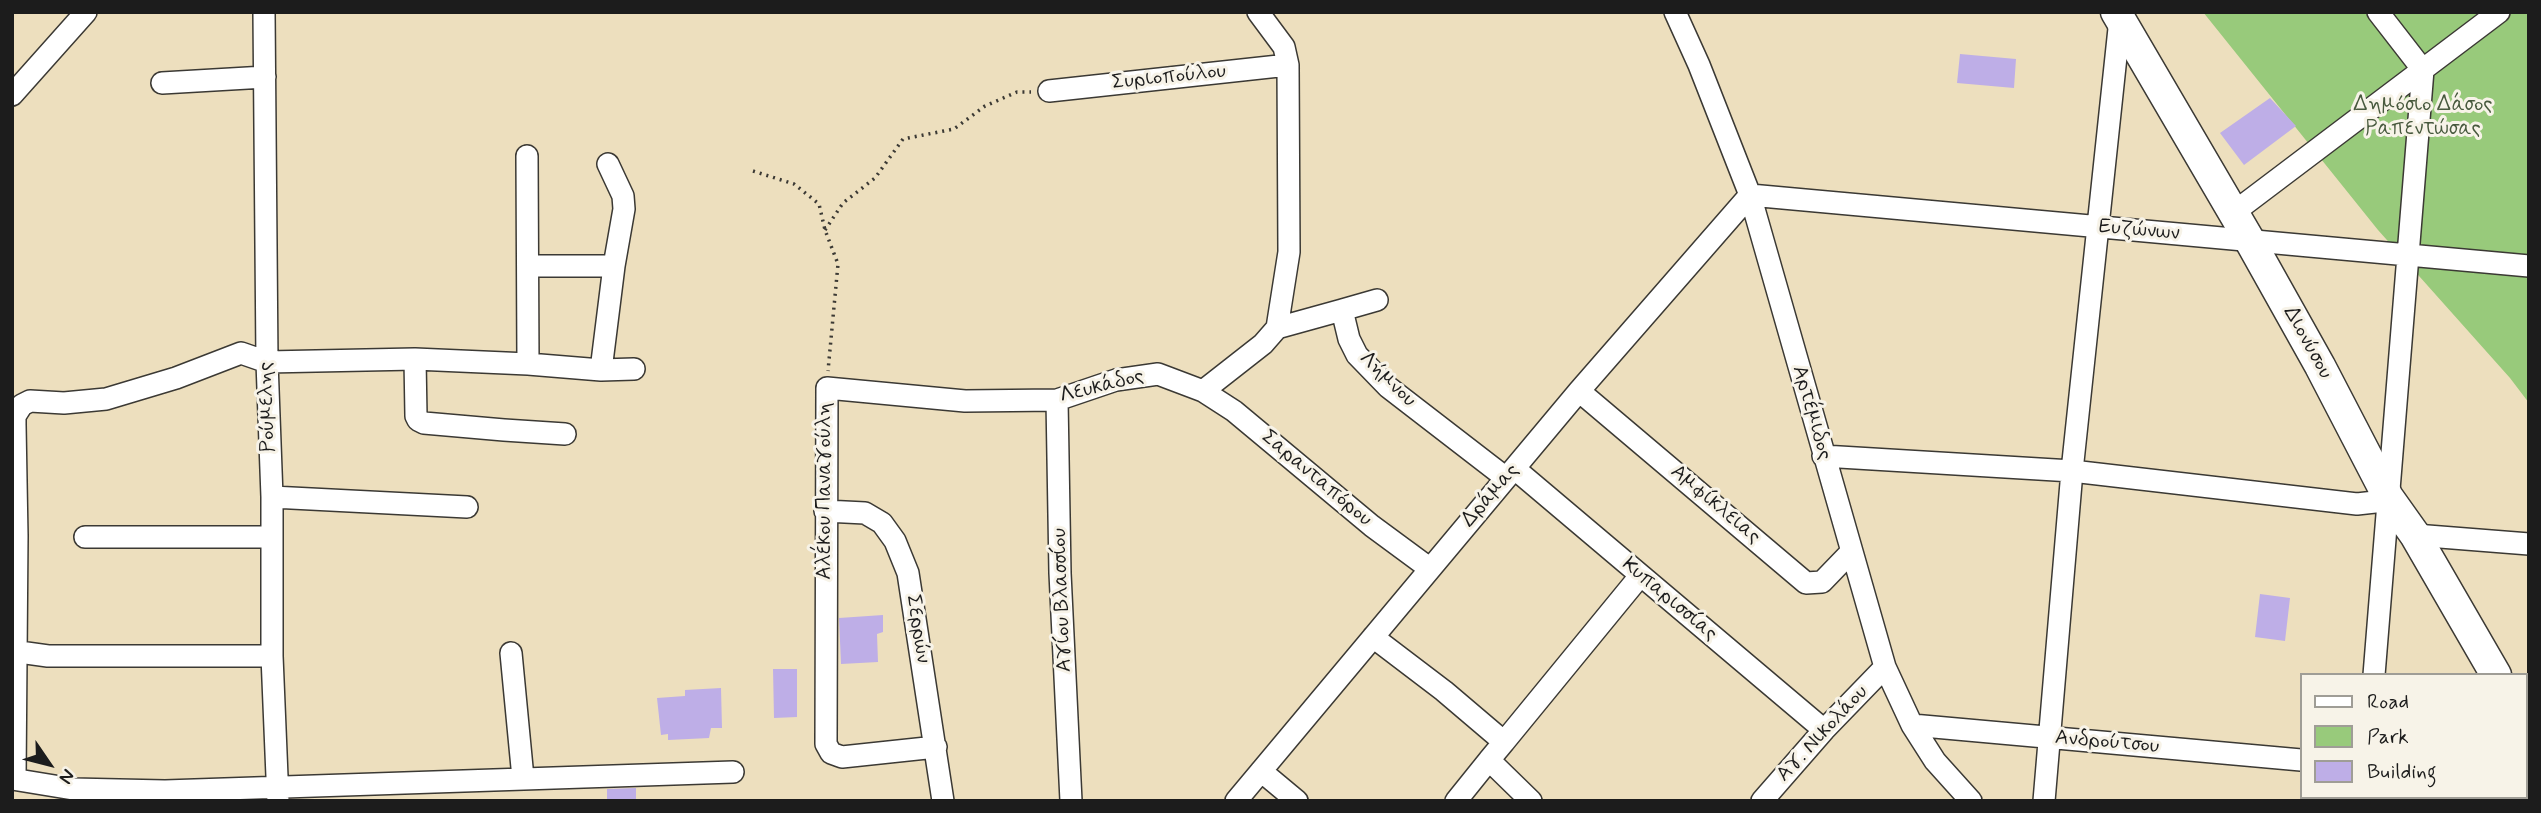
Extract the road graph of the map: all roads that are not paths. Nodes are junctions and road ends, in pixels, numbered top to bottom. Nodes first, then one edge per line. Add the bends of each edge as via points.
1 (264, 12) edge
2 (1258, 12) edge
3 (1675, 12) edge
4 (2378, 12) edge
5 (2499, 12) edge
6 (75, 14) edge
7 (2118, 15) edge
8 (1289, 65) junction
9 (2423, 70) junction
10 (265, 77) junction
11 (162, 83) dead end
12 (1049, 92) road end
13 (12, 95) edge
14 (527, 156) dead end
15 (608, 164) dead end
16 (1750, 195) junction
17 (2233, 213) junction
18 (2097, 227) junction
19 (2250, 241) junction
20 (2408, 255) junction
21 (528, 266) junction
22 (614, 266) junction
23 (2529, 266) edge
24 (1377, 300) dead end
25 (1342, 310) junction
26 (1277, 328) junction
27 (415, 359) junction
28 (267, 362) junction
29 (528, 364) junction
30 (634, 369) dead end
31 (601, 370) junction
32 (827, 388) joint
33 (1203, 391) junction
34 (1579, 391) junction
35 (1057, 400) junction
36 (565, 434) dead end
37 (1823, 456) junction
38 (2071, 471) junction
39 (1510, 473) junction
40 (272, 497) junction
41 (2388, 497) junction
42 (467, 507) dead end
43 (825, 511) junction
44 (2415, 535) junction
45 (85, 537) dead end
46 (271, 537) junction
47 (2529, 544) edge
48 (1851, 552) junction
49 (1429, 568) junction
50 (1640, 576) junction
51 (1373, 637) junction
52 (14, 651) edge
53 (511, 653) dead end
54 (272, 656) junction
55 (1885, 667) junction
56 (2374, 673) edge
57 (2495, 673) edge
58 (1912, 725) junction
59 (1824, 730) junction
60 (2050, 738) junction
61 (1504, 742) junction
62 (936, 747) junction
63 (1489, 760) junction
64 (2300, 760) edge
65 (1261, 771) junction
66 (733, 772) dead end
67 (523, 778) junction
68 (14, 779) edge
69 (46, 794) edge
70 (278, 794) edge
71 (943, 801) edge
72 (1071, 801) edge
73 (1236, 801) edge
74 (1297, 801) edge
75 (1456, 801) edge
76 (1531, 801) edge
77 (1762, 801) edge
78 (1971, 801) edge
79 (2044, 801) edge

1 - 10 street, Ρούμελης
2 - 8 street via 1284,47
3 - 16 street, Αρτέμιδος
4 - 9 street
5 - 9 street
6 - 13 street
7 - 17 main road, Διονύσου
7 - 18 street
8 - 12 street, Συριοπούλου
8 - 26 street via 1289,252
9 - 17 street
9 - 20 street
10 - 11 street
10 - 28 street, Ρούμελης
14 - 21 street
15 - 22 street via 624,209
16 - 18 street, Ευζώνων
16 - 34 street, Δράμας
16 - 37 street, Αρτέμιδος
17 - 19 main road, Διονύσου
18 - 19 street, Ευζώνων
18 - 38 street
19 - 20 street, Ευζώνων
19 - 41 main road, Διονύσου
20 - 23 street, Ευζώνων
20 - 41 street
21 - 22 street
21 - 29 street
22 - 31 street
24 - 25 street
25 - 26 street
25 - 39 street, Λήμνου via 1357,355 1388,387
26 - 33 street
27 - 28 street
27 - 29 street
27 - 36 street via 418,420
28 - 40 street, Ρούμελης
28 - 52 street via 241,353 106,399 22,405 15,416
29 - 31 street
30 - 31 street
32 - 35 street, Λευκάδος via 965,401
32 - 43 street, Αλέκου Παναγούλη
33 - 35 street, Λευκάδος via 1157,374 1116,380
33 - 49 street, Σαρανταπόρου
34 - 39 street, Δράμας
34 - 48 street, Αμφίκλειας via 1806,583 1822,582
35 - 72 street, Αγίου Βλασσίου
37 - 38 street
37 - 48 street, Αρτέμιδος
38 - 41 street via 2357,504
38 - 60 street
39 - 49 street, Δράμας
39 - 50 street, Κυπαρισσίας
40 - 42 street
40 - 46 street, Ρούμελης
41 - 44 main road, Διονύσου
41 - 56 street
43 - 62 street, Σερρών via 865,513 882,523 895,541 908,573
43 - 62 street, Αλέκου Παναγούλη via 826,744 831,753 842,757
44 - 47 street
44 - 57 main road, Διονύσου
45 - 46 street
46 - 54 street, Ρούμελης
48 - 55 street, Αρτέμιδος
49 - 51 street, Δράμας
50 - 59 street, Κυπαρισσίας
50 - 61 street
51 - 61 street
51 - 65 street, Δράμας
52 - 54 street via 48,656
52 - 68 street
53 - 67 street
54 - 70 street, Ρούμελης
55 - 58 street, Αρτέμιδος
55 - 59 street, Αγ. Νικολάου
58 - 60 street, Ανδρούτσου
58 - 78 street, Αρτέμιδος via 1935,761
59 - 77 street, Αγ. Νικολάου
60 - 64 street, Ανδρούτσου
60 - 79 street
61 - 63 street
62 - 71 street, Σερρών
63 - 75 street
63 - 76 street
65 - 73 street, Δράμας
65 - 74 street
66 - 67 street
67 - 70 street
68 - 69 street
69 - 70 street via 73,789

